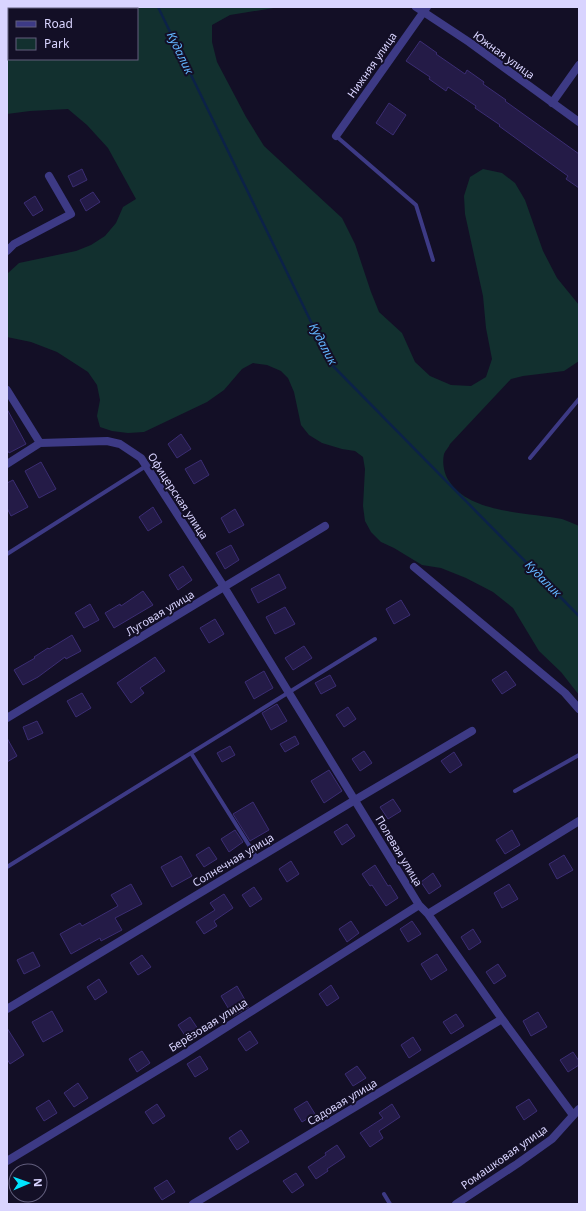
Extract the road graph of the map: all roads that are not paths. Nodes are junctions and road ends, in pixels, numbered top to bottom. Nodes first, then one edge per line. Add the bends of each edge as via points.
1 (416, 7) edge
2 (425, 10) edge
3 (579, 65) edge
4 (552, 103) junction
5 (579, 122) edge
6 (336, 136) joint
7 (49, 176) dead end
8 (7, 251) edge
9 (433, 260) dead end
10 (7, 390) edge
11 (579, 399) edge
12 (40, 443) junction
13 (530, 458) dead end
14 (7, 464) edge
15 (146, 466) junction
16 (325, 526) dead end
17 (7, 554) edge
18 (414, 567) dead end
19 (224, 587) junction
20 (375, 639) dead end
21 (289, 692) junction
22 (579, 709) edge
23 (7, 718) edge
24 (472, 730) dead end
25 (191, 753) junction
26 (579, 755) edge
27 (515, 791) dead end
28 (355, 800) junction
29 (579, 821) edge
30 (257, 858) junction
31 (7, 866) edge
32 (419, 905) junction
33 (428, 914) junction
34 (7, 1009) edge
35 (502, 1019) junction
36 (579, 1109) edge
37 (573, 1115) junction
38 (7, 1161) edge
39 (384, 1194) dead end
40 (193, 1204) edge
41 (390, 1204) edge
42 (456, 1204) edge

1 - 2 street, Южная улица
2 - 4 street, Южная улица
2 - 6 street, Нижняя улица
3 - 4 street
4 - 5 street, Южная улица
6 - 9 lane via 416,205
7 - 8 street via 71,214 14,244
10 - 12 street
11 - 13 lane
12 - 14 street
12 - 15 street, Офицерская улица via 107,441 120,444 141,458
15 - 17 lane
15 - 19 street, Офицерская улица
16 - 19 street, Луговая улица
18 - 22 street via 565,693
19 - 21 street, Полевая улица
19 - 23 street, Луговая улица
20 - 21 lane
21 - 25 lane
21 - 28 street, Полевая улица
24 - 28 street, Солнечная улица
25 - 30 lane
25 - 31 lane
26 - 27 lane
28 - 30 street, Солнечная улица
28 - 32 street, Полевая улица
29 - 33 street
30 - 34 street, Солнечная улица
32 - 33 street, Полевая улица
32 - 38 street, Берёзовая улица via 187,1052
33 - 35 street, Полевая улица
35 - 37 street, Полевая улица
35 - 40 street, Садовая улица
36 - 37 street, Ромашковая улица
37 - 42 street, Ромашковая улица via 552,1138
39 - 41 lane

